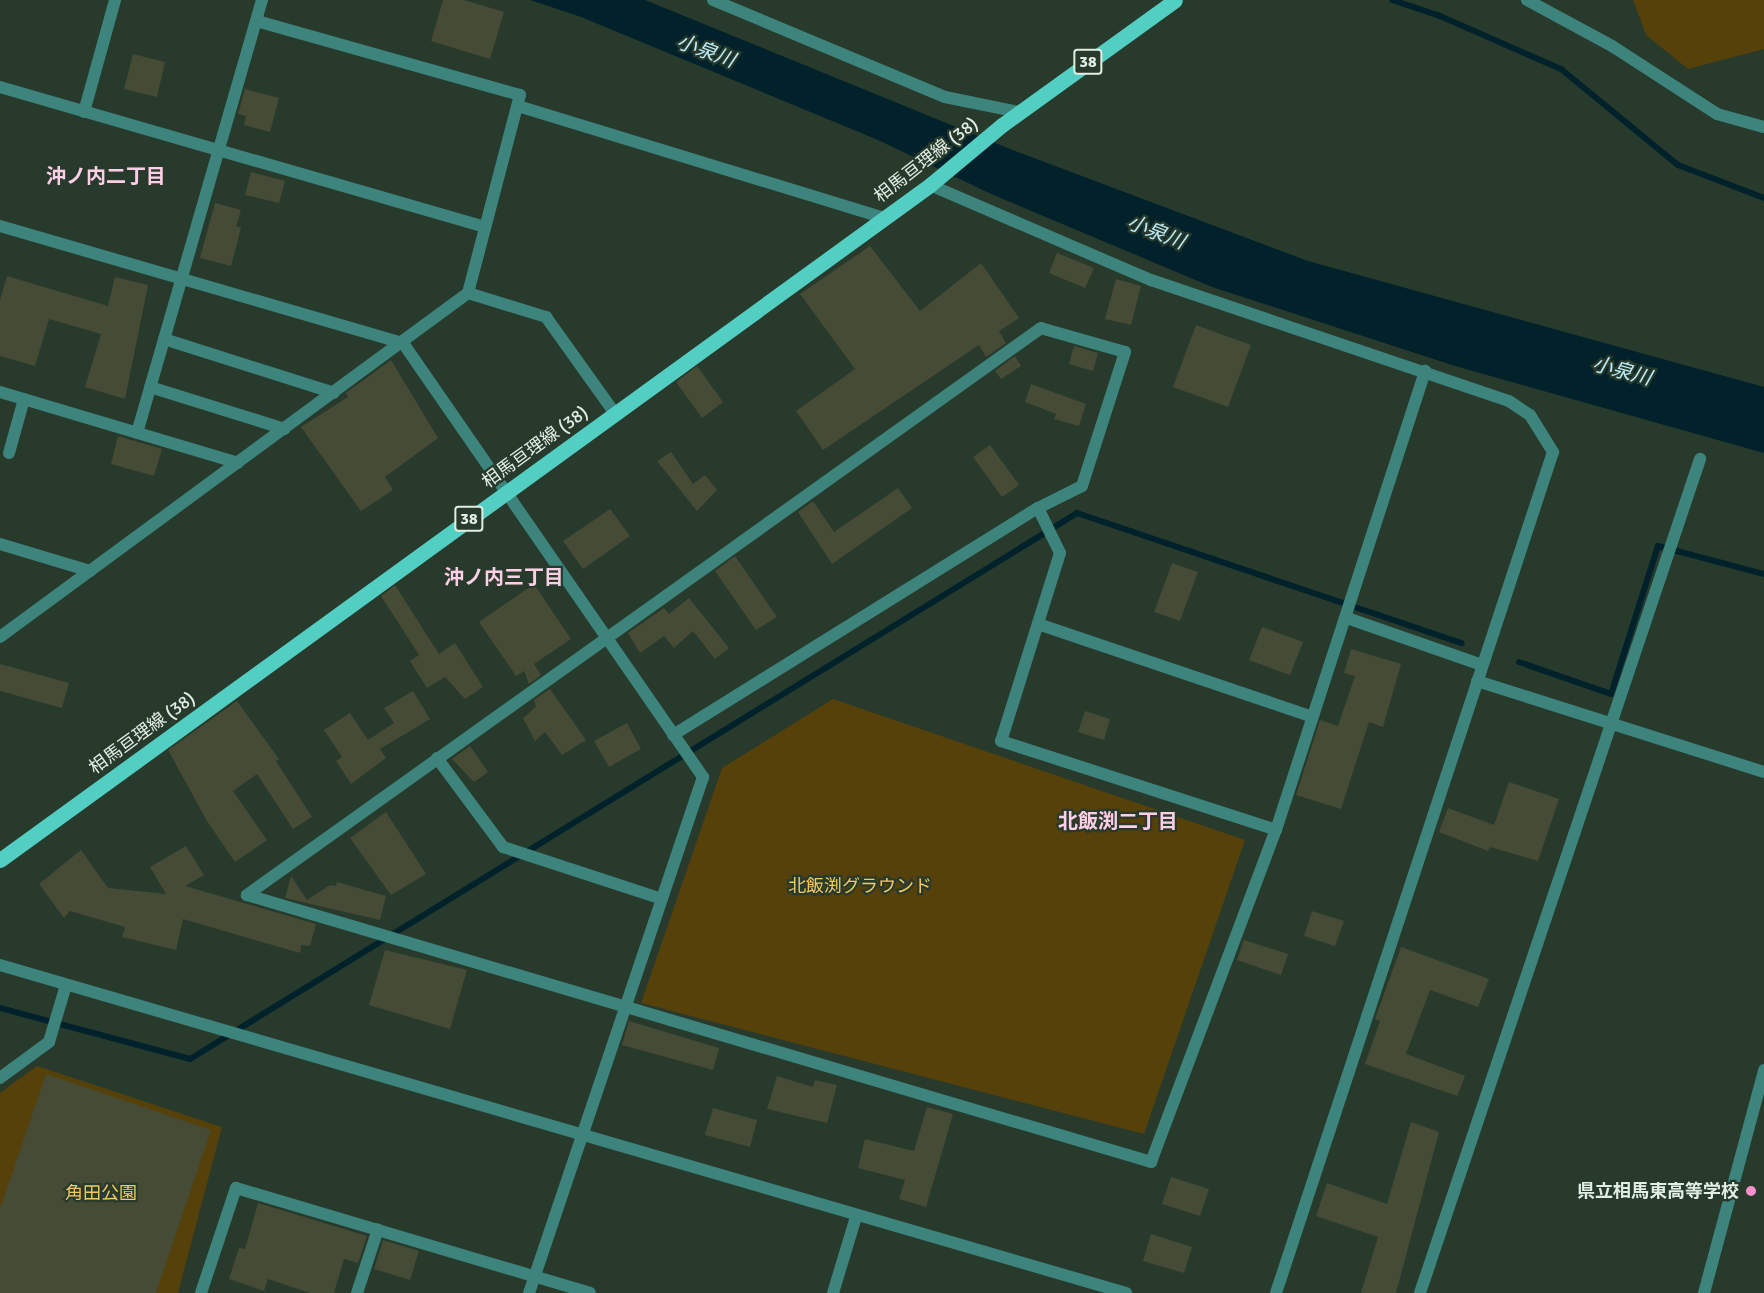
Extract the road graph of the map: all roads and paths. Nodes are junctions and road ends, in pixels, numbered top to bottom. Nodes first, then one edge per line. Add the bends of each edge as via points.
1 (115, 0) edge
2 (262, 0) edge
3 (713, 0) edge
4 (1174, 0) edge
5 (1527, 0) edge
6 (256, 21) junction
7 (0, 87) edge
8 (518, 106) junction
9 (84, 112) junction
10 (1019, 112) junction
11 (1764, 127) edge
12 (218, 152) junction
13 (934, 182) junction
14 (885, 218) junction
15 (0, 226) edge
16 (485, 227) junction
17 (182, 279) junction
18 (468, 293) junction
19 (164, 339) junction
20 (403, 343) junction
21 (1425, 371) junction
22 (150, 387) junction
23 (0, 392) edge
24 (334, 393) junction
25 (24, 399) junction
26 (614, 412) junction
27 (285, 429) junction
28 (137, 433) junction
29 (9, 453) dead end
30 (1700, 459) dead end
31 (238, 463) junction
32 (506, 492) junction
33 (1040, 511) junction
34 (0, 544) edge
35 (90, 571) junction
36 (1350, 609) junction
37 (1038, 624) junction
38 (605, 636) junction
39 (0, 637) edge
40 (1482, 665) junction
41 (1478, 681) junction
42 (1312, 717) junction
43 (1612, 726) junction
44 (676, 738) junction
45 (437, 758) junction
46 (1764, 772) edge
47 (1276, 830) junction
48 (0, 860) edge
49 (662, 899) junction
50 (0, 965) edge
51 (66, 985) junction
52 (625, 1009) junction
53 (1764, 1070) edge
54 (0, 1078) edge
55 (585, 1136) junction
56 (856, 1217) junction
57 (378, 1228) junction
58 (535, 1277) junction
59 (201, 1293) edge
60 (357, 1293) edge
61 (529, 1293) edge
62 (590, 1293) edge
63 (833, 1293) edge
64 (1126, 1293) edge
65 (1276, 1293) edge
66 (1420, 1293) edge
67 (1704, 1293) edge

1 - 9 street
2 - 6 street
3 - 10 street via 945,97
4 - 10 main road, 38
5 - 11 street via 1612,46 1717,114
6 - 8 street via 520,95
6 - 12 street
7 - 9 street
8 - 14 street
8 - 16 street
9 - 12 street
10 - 13 main road, 相馬亘理線 (38) / 38
12 - 16 street
12 - 17 street
13 - 14 main road, 相馬亘理線 (38) / 38
13 - 21 street via 1151,280
14 - 26 main road, 相馬亘理線 (38) / 38
15 - 17 street
16 - 18 street
17 - 19 street
17 - 20 street
18 - 20 street
18 - 26 street via 546,317
19 - 22 street
19 - 24 street
20 - 24 street
20 - 32 street
21 - 36 street
21 - 40 street via 1509,401 1530,416 1552,452
22 - 27 street
22 - 28 street
23 - 25 street
24 - 27 street
25 - 28 street
25 - 29 street
26 - 32 main road, 相馬亘理線 (38) / 38
27 - 31 street
28 - 31 street
30 - 43 street
31 - 35 street
32 - 38 street
32 - 48 main road, 相馬亘理線 (38) / 38
33 - 37 street via 1060,553
33 - 38 street via 1082,486 1125,352 1041,328
33 - 44 street
34 - 35 street
35 - 39 street
36 - 40 street
36 - 42 street
37 - 42 street
37 - 47 street via 1001,741
38 - 44 street
38 - 45 street
40 - 41 street
41 - 43 street
41 - 65 street
42 - 47 street
43 - 46 street
43 - 66 street
44 - 49 street via 703,777
45 - 49 street via 503,847
45 - 52 street via 247,895
47 - 52 street via 1151,1162
49 - 52 street
50 - 51 street
51 - 54 street via 49,1042
51 - 55 street
52 - 55 street
53 - 67 street
55 - 56 street
55 - 58 street
56 - 63 street
56 - 64 street
57 - 58 street
57 - 59 street via 236,1188
57 - 60 street
58 - 61 street
58 - 62 street

